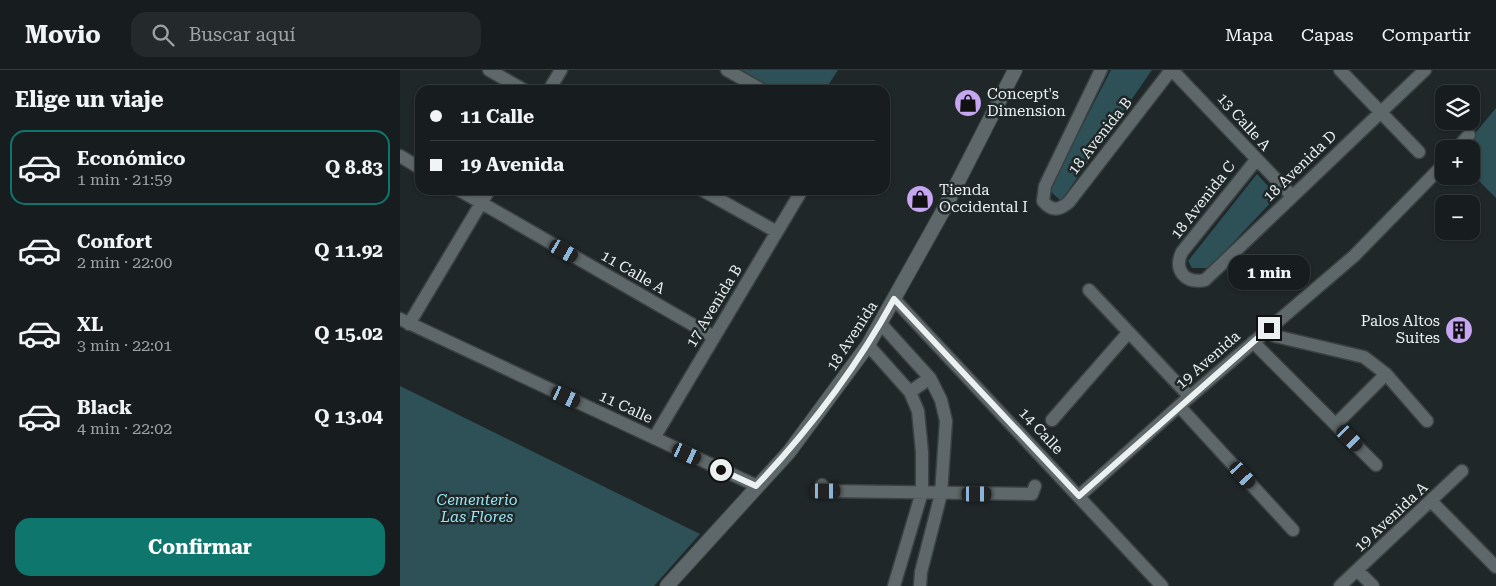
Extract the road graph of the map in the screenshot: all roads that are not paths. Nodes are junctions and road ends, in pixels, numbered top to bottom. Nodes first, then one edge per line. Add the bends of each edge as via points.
1 (489, 70) edge
2 (561, 70) edge
3 (727, 70) edge
4 (1015, 70) edge
5 (1102, 70) edge
6 (1171, 70) edge
7 (1425, 70) edge
8 (1343, 71) edge
9 (515, 85) edge
10 (552, 85) edge
11 (753, 85) edge
12 (1380, 112) junction
13 (1469, 135) dead end
14 (1465, 140) edge
15 (1419, 152) dead end
16 (400, 156) edge
17 (1256, 160) junction
18 (415, 165) edge
19 (1435, 173) edge
20 (467, 195) edge
21 (486, 195) edge
22 (711, 195) edge
23 (799, 195) edge
24 (1292, 196) junction
25 (481, 203) junction
26 (777, 232) junction
27 (1196, 282) joint
28 (1089, 290) dead end
29 (894, 299) junction
30 (404, 321) edge
31 (881, 324) junction
32 (1269, 328) junction
33 (1128, 333) junction
34 (714, 338) junction
35 (1253, 342) junction
36 (868, 345) junction
37 (1386, 374) junction
38 (930, 378) junction
39 (910, 392) junction
40 (1185, 402) junction
41 (1052, 420) dead end
42 (1427, 421) dead end
43 (1336, 424) junction
44 (654, 438) junction
45 (1376, 465) dead end
46 (1462, 471) dead end
47 (822, 485) dead end
48 (756, 486) junction
49 (1035, 486) dead end
50 (922, 492) junction
51 (941, 494) junction
52 (1079, 496) junction
53 (1432, 502) junction
54 (1293, 530) dead end
55 (1496, 568) edge
56 (1358, 570) junction
57 (667, 586) edge
58 (894, 586) edge
59 (920, 586) edge
60 (1162, 586) edge
61 (1340, 586) edge
62 (1373, 586) edge

1 - 9 street
2 - 10 street
3 - 11 street
4 - 29 street, 18 Avenida
5 - 6 street, 18 Avenida B via 1045,186 1042,201 1055,210 1069,202
6 - 17 street, 13 Calle A
7 - 12 street, 18 Avenida D
8 - 12 street
12 - 15 street
12 - 24 street, 18 Avenida D
13 - 14 street
16 - 18 street
17 - 24 street, 13 Calle A
17 - 27 street, 18 Avenida C via 1182,252 1179,270 1188,280
19 - 32 street, 19 Avenida via 1354,256
20 - 25 street, 11 Calle A
21 - 25 street
22 - 26 street
23 - 26 street, 17 Avenida B
24 - 27 street, 18 Avenida D via 1205,280
25 - 30 street
25 - 34 street, 11 Calle A
26 - 34 street, 17 Avenida B
28 - 33 street
29 - 31 street, 18 Avenida
29 - 52 street, 14 Calle
30 - 44 street, 11 Calle
31 - 36 street, 18 Avenida
31 - 38 street
32 - 35 street, 19 Avenida
32 - 37 street via 1276,336 1364,357
33 - 40 street
33 - 41 street
34 - 44 street, 17 Avenida B
35 - 40 street, 19 Avenida
35 - 43 street
36 - 39 street
36 - 48 street, 18 Avenida via 801,437
37 - 42 street
37 - 43 street
38 - 39 street
38 - 51 street via 941,400 946,421
39 - 50 street via 918,411
40 - 52 street, 19 Avenida
40 - 54 street
43 - 45 street
44 - 48 street, 11 Calle
46 - 53 street, 19 Avenida A
47 - 50 street via 826,491
48 - 57 street, 18 Avenida
49 - 51 street via 1032,494
50 - 51 street
50 - 58 street
51 - 59 street
52 - 60 street, 14 Calle
53 - 55 street
53 - 56 street, 19 Avenida A
56 - 61 street, 19 Avenida A
56 - 62 street

